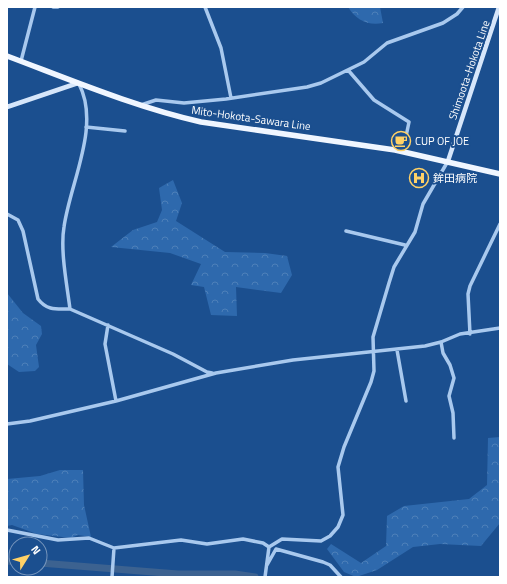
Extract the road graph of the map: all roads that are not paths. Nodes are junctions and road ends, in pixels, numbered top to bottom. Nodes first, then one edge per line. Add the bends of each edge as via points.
1 (35, 7) edge
2 (53, 7) edge
3 (58, 7) edge
4 (205, 7) edge
5 (463, 7) edge
6 (499, 7) edge
7 (7, 56) edge
8 (21, 62) junction
9 (348, 70) junction
10 (78, 83) junction
11 (231, 98) junction
12 (140, 106) junction
13 (7, 107) edge
14 (86, 127) junction
15 (125, 131) dead end
16 (403, 151) junction
17 (448, 161) junction
18 (500, 174) edge
19 (7, 214) edge
20 (500, 224) edge
21 (346, 231) dead end
22 (406, 245) junction
23 (70, 309) junction
24 (108, 326) junction
25 (500, 328) edge
26 (470, 334) junction
27 (441, 342) junction
28 (397, 350) junction
29 (374, 352) junction
30 (216, 373) junction
31 (116, 401) junction
32 (406, 401) dead end
33 (7, 424) edge
34 (454, 438) dead end
35 (7, 530) edge
36 (269, 547) junction
37 (114, 548) junction
38 (266, 566) junction
39 (112, 577) edge
40 (264, 577) edge
41 (341, 577) edge

1 - 8 street
2 - 3 street
4 - 11 street via 221,48
5 - 9 street via 443,23 388,43 364,62
6 - 17 main road, Shimoota-Hokota Line
7 - 8 main road, Mito-Hokota-Sawara Line
8 - 10 main road, Mito-Hokota-Sawara Line
9 - 11 street via 322,83 306,87
9 - 16 street via 374,100 409,122
10 - 12 main road, Mito-Hokota-Sawara Line
10 - 13 main road
10 - 14 street via 86,105
11 - 12 street via 184,103 152,100
12 - 16 main road, Mito-Hokota-Sawara Line via 202,122
14 - 15 street
14 - 23 street via 84,149 64,227
16 - 17 main road, Mito-Hokota-Sawara Line
17 - 18 main road, Mito-Hokota-Sawara Line
17 - 22 street via 427,196 415,232
19 - 23 street via 18,220 23,231 38,299 42,305 52,309
20 - 26 street via 470,286
21 - 22 street
22 - 29 street via 394,267 376,325 373,337
23 - 24 street
24 - 30 street via 207,372
24 - 31 street via 105,344
25 - 26 street
26 - 27 street via 460,334
27 - 28 street
27 - 34 street via 454,378 449,396
28 - 29 street
28 - 32 street
29 - 30 street via 293,360
29 - 36 street via 371,382 338,467 343,507 341,523 330,536 320,542 282,539
30 - 31 street
31 - 33 street
35 - 37 street via 58,540 89,538
36 - 37 street via 263,543 243,539 207,544 181,540
36 - 38 street
37 - 39 street
38 - 40 street
38 - 41 street via 276,549 330,565

